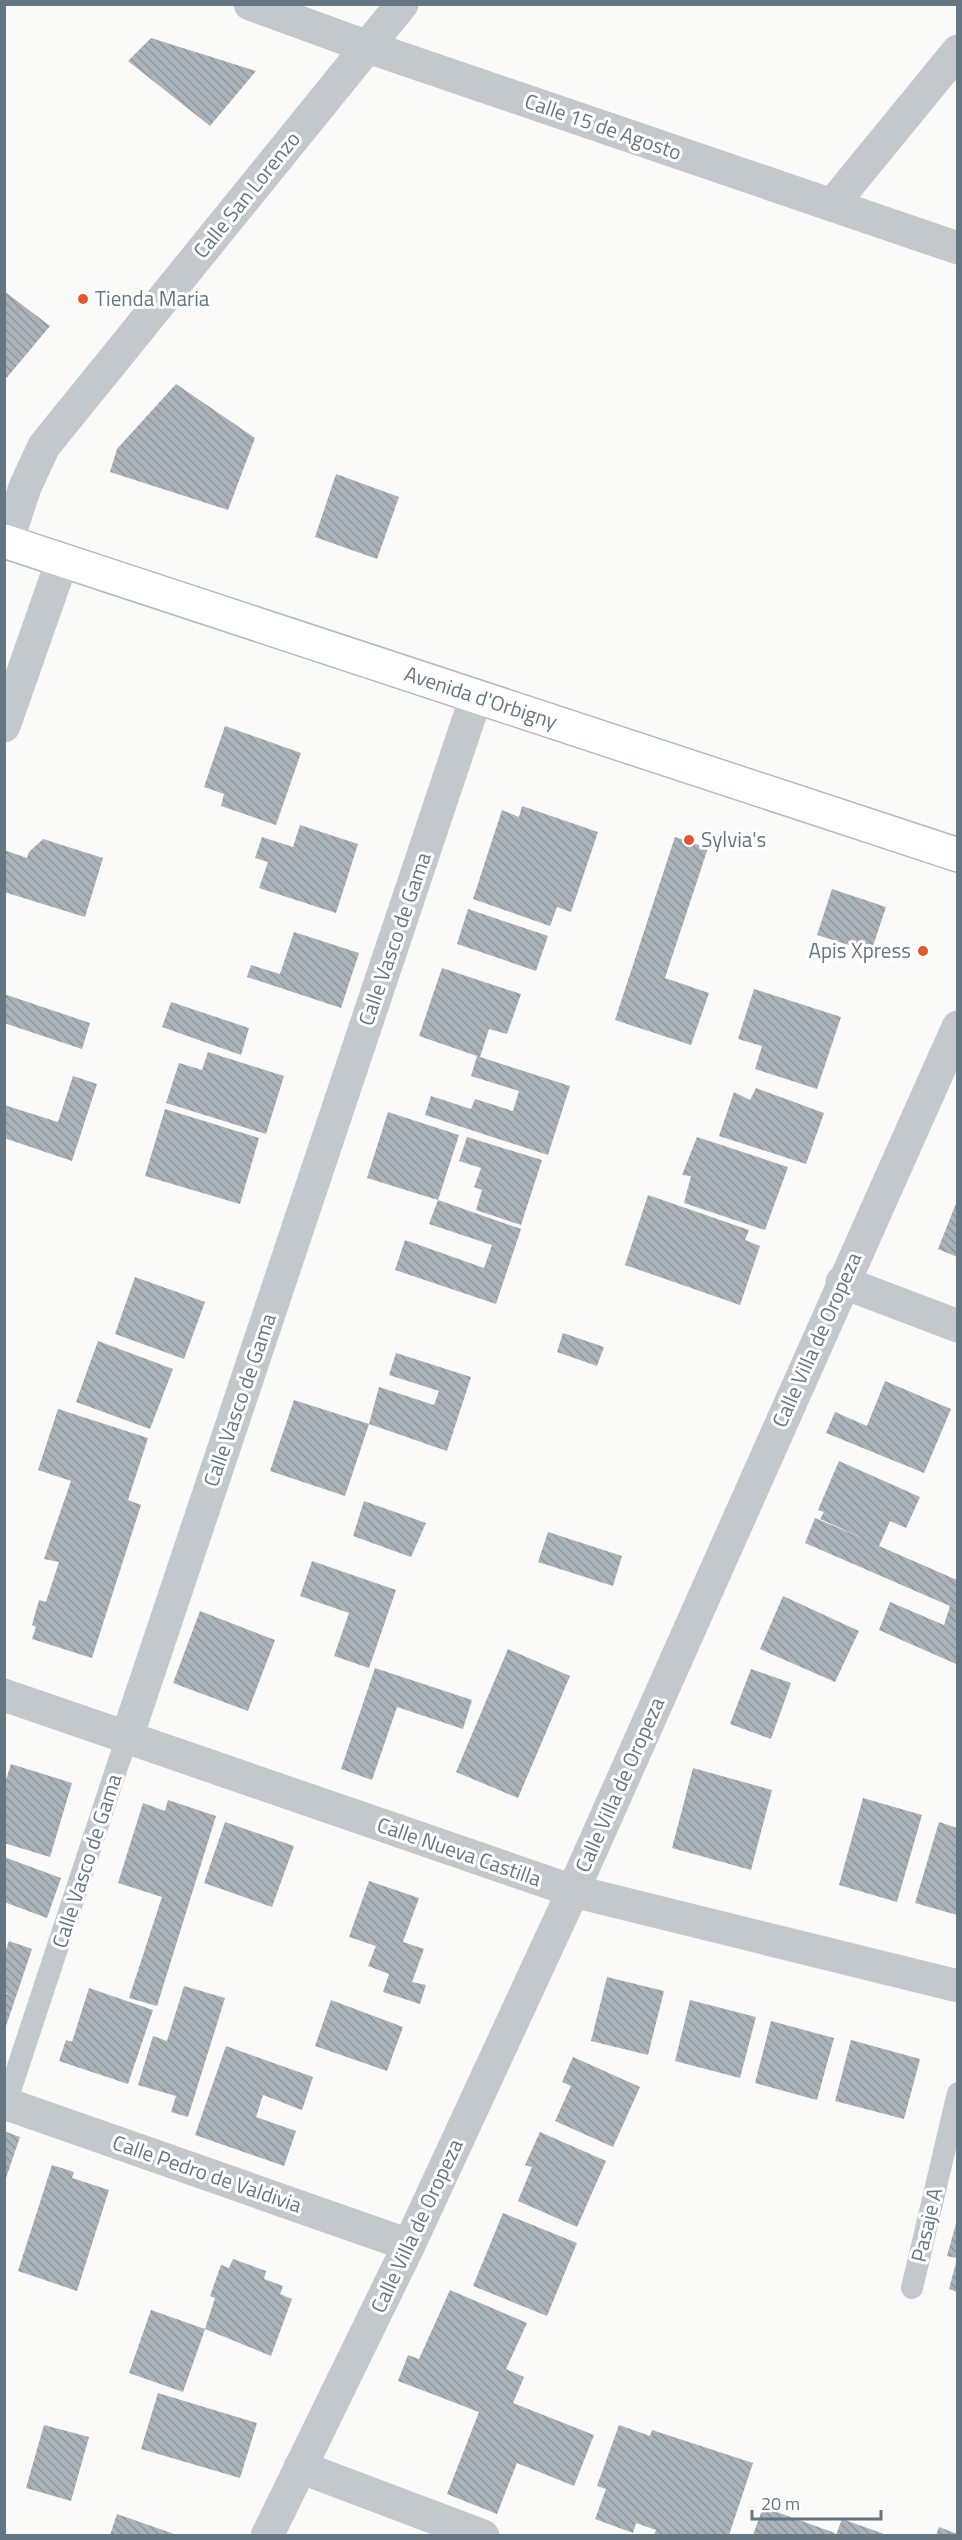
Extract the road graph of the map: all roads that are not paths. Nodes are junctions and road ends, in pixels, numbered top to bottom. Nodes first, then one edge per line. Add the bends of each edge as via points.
1 (250, 4) edge
2 (402, 4) edge
3 (368, 47) junction
4 (957, 51) edge
5 (832, 205) junction
6 (957, 248) edge
7 (6, 542) edge
8 (62, 561) junction
9 (476, 697) junction
10 (4, 726) edge
11 (957, 855) edge
12 (957, 1027) edge
13 (842, 1282) junction
14 (957, 1326) edge
15 (4, 1695) edge
16 (127, 1737) junction
17 (573, 1891) junction
18 (957, 1986) edge
19 (957, 2093) edge
20 (5, 2103) edge
21 (409, 2245) junction
22 (912, 2288) dead end
23 (300, 2467) junction
24 (267, 2535) edge
25 (483, 2535) edge

1 - 3 street, Calle 15 de Agosto
2 - 3 street, Calle San Lorenzo
3 - 5 street, Calle 15 de Agosto
3 - 7 street, Calle San Lorenzo via 44,446
4 - 5 street
5 - 6 street, Calle 15 de Agosto
7 - 8 main road, Avenida d'Orbigny
8 - 9 main road, Avenida d'Orbigny
8 - 10 street
9 - 11 main road, Avenida d'Orbigny
9 - 16 street, Calle Vasco de Gama
12 - 13 street, Calle Villa de Oropeza
13 - 14 street
13 - 17 street, Calle Villa de Oropeza
15 - 16 street, Calle Nueva Castilla
16 - 17 street, Calle Nueva Castilla
16 - 20 lane, Calle Vasco de Gama
17 - 18 street, Calle Nueva Castilla
17 - 21 street, Calle Villa de Oropeza
19 - 22 lane, Pasaje A
20 - 21 street, Calle Pedro de Valdivia
21 - 23 street, Calle Villa de Oropeza
23 - 24 street, Calle Villa de Oropeza
23 - 25 street

